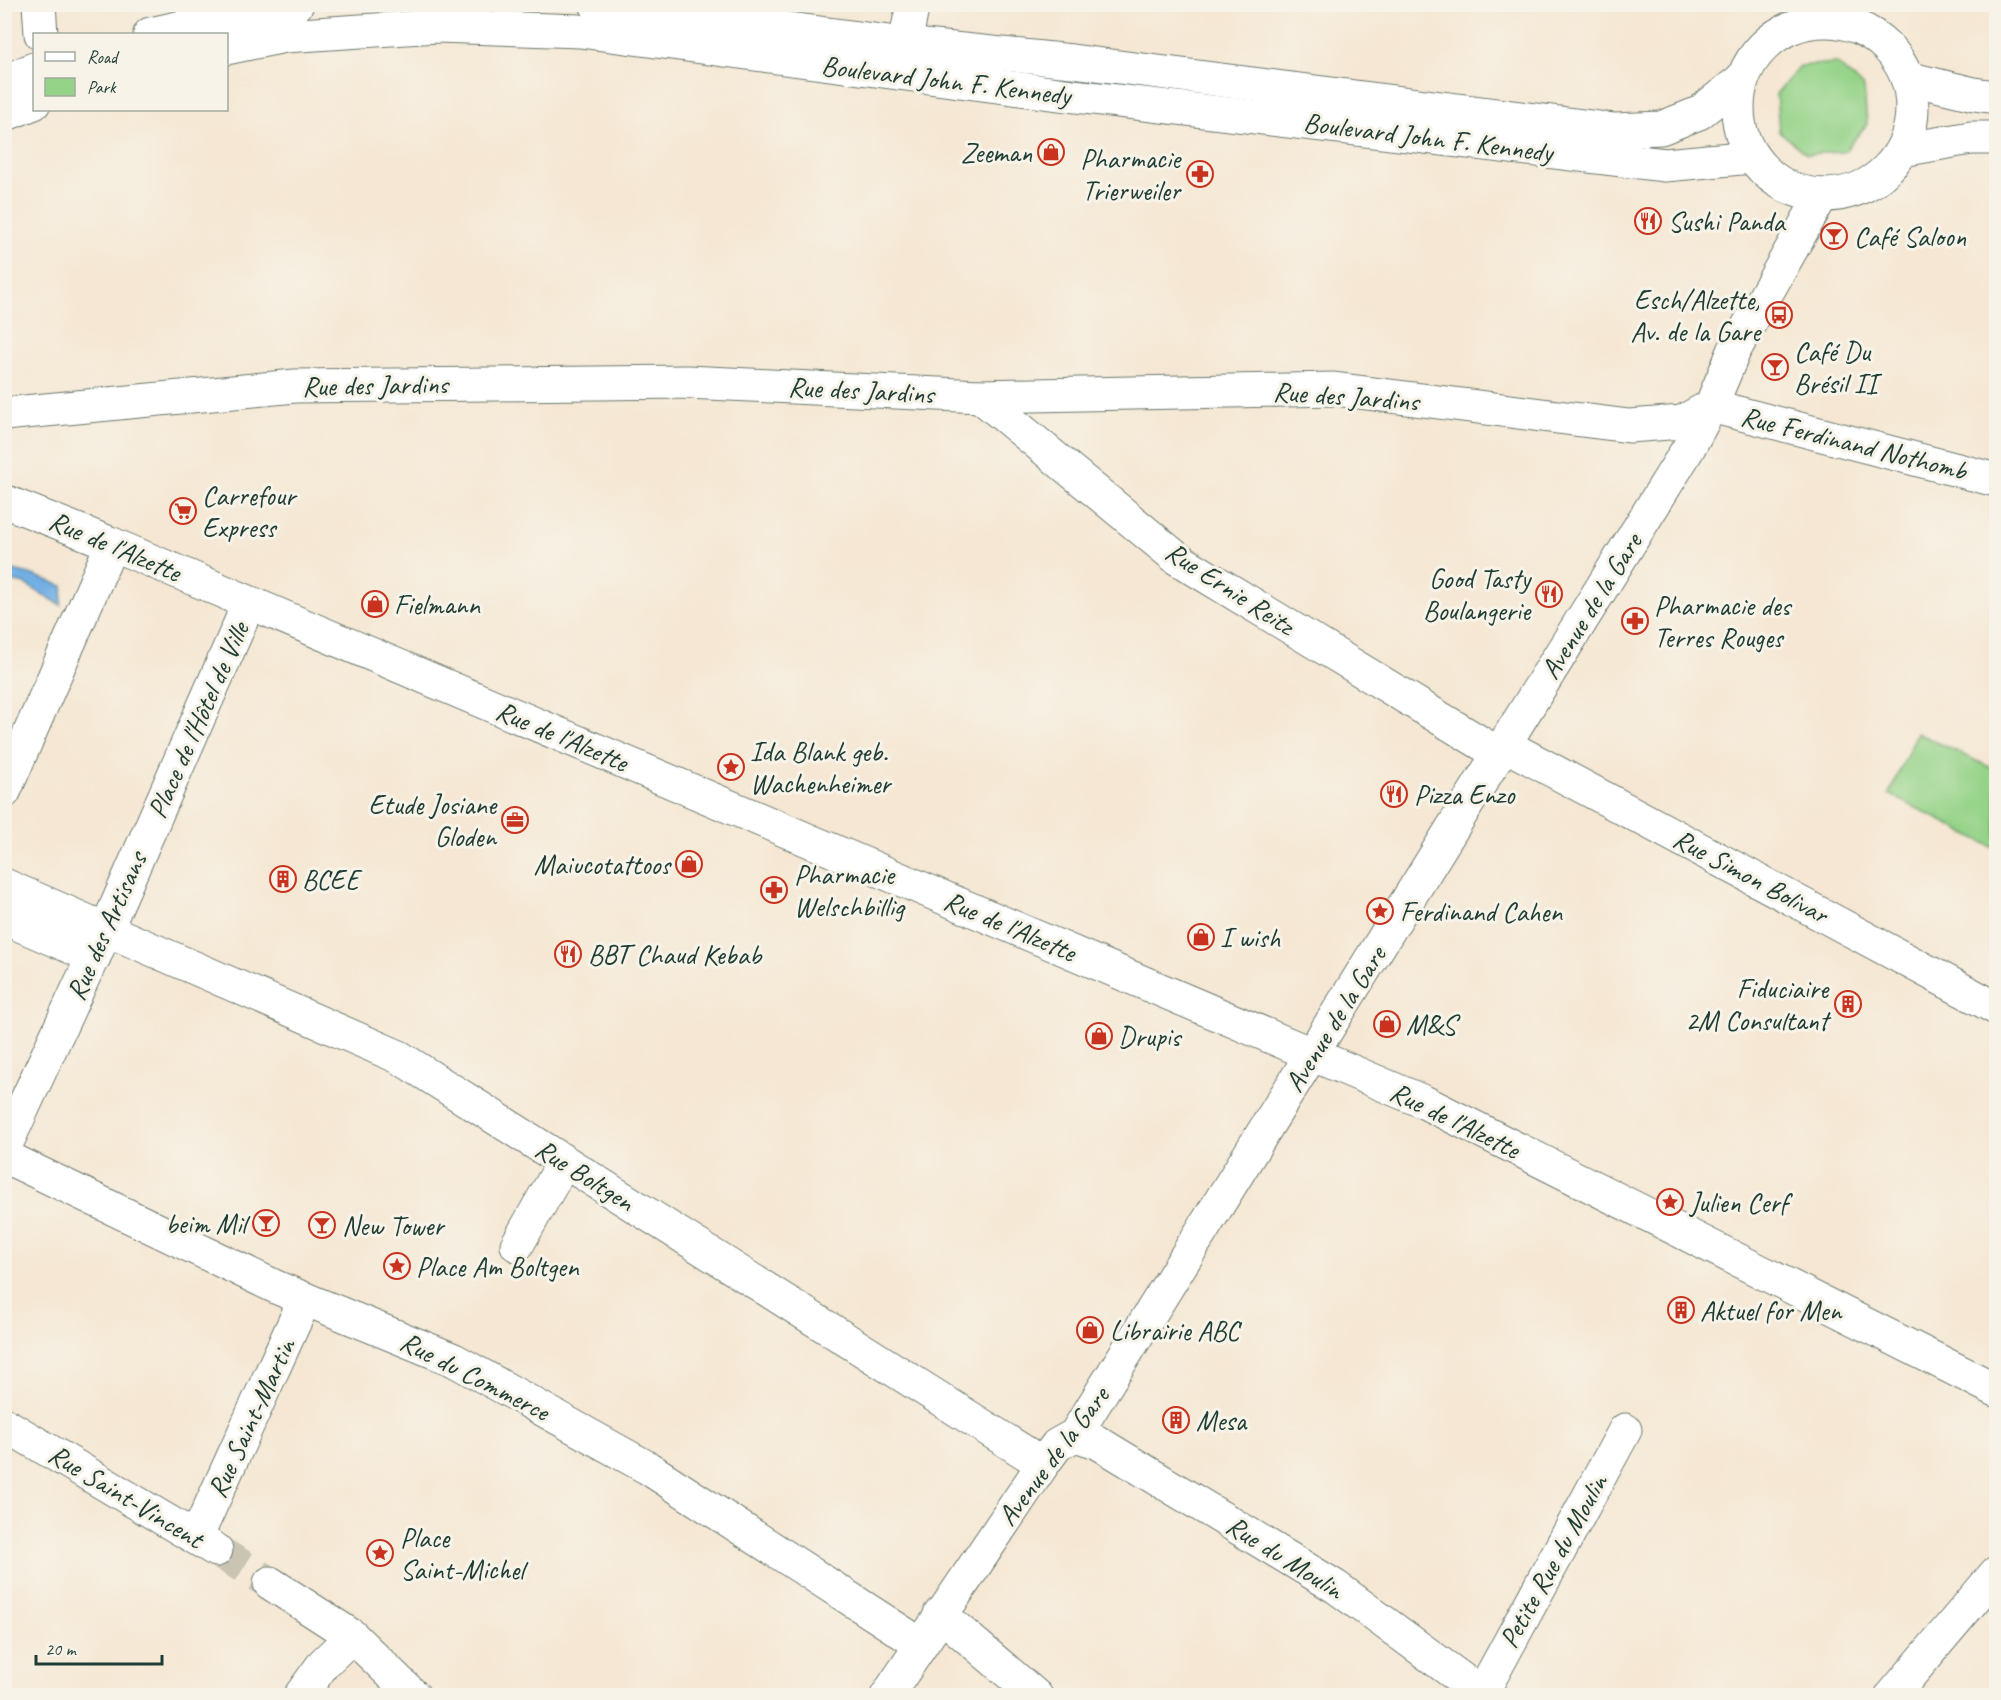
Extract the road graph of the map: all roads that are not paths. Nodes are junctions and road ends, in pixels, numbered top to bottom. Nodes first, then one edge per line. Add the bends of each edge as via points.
1 (39, 4) edge
2 (297, 4) edge
3 (596, 4) edge
4 (913, 4) edge
5 (41, 33) edge
6 (155, 33) edge
7 (228, 48) edge
8 (902, 59) junction
9 (33, 69) edge
10 (1907, 78) junction
11 (1742, 79) junction
12 (4, 82) edge
13 (1996, 97) edge
14 (33, 103) edge
15 (4, 115) edge
16 (1996, 138) edge
17 (1902, 150) junction
18 (1752, 157) junction
19 (1822, 195) junction
20 (980, 396) junction
21 (1711, 406) junction
22 (4, 414) edge
23 (1996, 480) edge
24 (4, 501) edge
25 (112, 544) junction
26 (249, 603) junction
27 (1502, 750) junction
28 (4, 792) edge
29 (4, 885) edge
30 (4, 918) edge
31 (100, 943) junction
32 (1996, 1008) edge
33 (1313, 1055) junction
34 (4, 1149) edge
35 (4, 1156) edge
36 (564, 1161) junction
37 (517, 1245) dead end
38 (305, 1299) junction
39 (1996, 1390) edge
40 (4, 1424) edge
41 (1625, 1430) dead end
42 (1075, 1435) junction
43 (1043, 1464) junction
44 (206, 1544) joint
45 (1996, 1573) edge
46 (270, 1583) tunnel mouth
47 (940, 1614) junction
48 (352, 1636) junction
49 (921, 1644) junction
50 (1484, 1694) edge
51 (300, 1695) edge
52 (414, 1695) edge
53 (887, 1695) edge
54 (1036, 1695) edge
55 (1892, 1695) edge

1 - 5 street
2 - 6 street
3 - 8 street, Boulevard John F. Kennedy
4 - 8 street
7 - 8 street, Boulevard John F. Kennedy via 285,36 461,26 580,31
8 - 11 street, Boulevard John F. Kennedy via 1072,61 1615,130 1661,128 1699,113
8 - 18 street, Boulevard John F. Kennedy via 1665,165
9 - 12 street
10 - 11 street via 1894,55 1875,36 1851,24 1825,20 1799,24 1774,36 1755,55
10 - 13 street
10 - 17 street via 1912,102 1911,127
11 - 18 street via 1738,106 1741,133
14 - 15 street
16 - 17 street via 1971,138
17 - 19 street via 1887,170 1868,184 1846,193
18 - 19 street via 1772,177 1795,190
19 - 21 street, Avenue de la Gare via 1734,351
20 - 21 street, Rue des Jardins via 1334,389 1629,426 1682,422
20 - 22 street, Rue des Jardins via 687,382 295,386
20 - 27 street, Rue Ernie Reitz via 1178,559
21 - 23 street, Rue Ferdinand Nothomb
21 - 27 street, Avenue de la Gare
24 - 25 street, Place de l'Hôtel de Ville
25 - 26 street, Place de l'Hôtel de Ville
25 - 28 street
26 - 31 street, Place de l'Hôtel de Ville
26 - 33 street, Rue de l'Alzette
27 - 32 street, Rue Simon Bolivar
27 - 33 street, Avenue de la Gare
29 - 31 street
30 - 31 street
31 - 34 street, Rue des Artisans
31 - 36 street, Rue Boltgen via 399,1057
33 - 39 street, Rue de l'Alzette via 1424,1102
33 - 42 street, Avenue de la Gare
35 - 38 street, Rue du Commerce
36 - 37 street
36 - 43 street, Rue Boltgen
38 - 44 street, Rue Saint-Martin
38 - 49 street, Rue du Commerce via 454,1360 648,1468
40 - 44 street, Rue Saint-Vincent
41 - 50 street, Petite Rue du Moulin
42 - 43 street, Avenue de la Gare via 1056,1445
42 - 50 street, Rue du Moulin via 1097,1442 1336,1587
43 - 47 street, Avenue de la Gare
45 - 55 street
46 - 48 street
47 - 49 street, Avenue de la Gare
47 - 54 street
48 - 51 street via 324,1663
48 - 52 street
49 - 53 street, Avenue de la Gare

